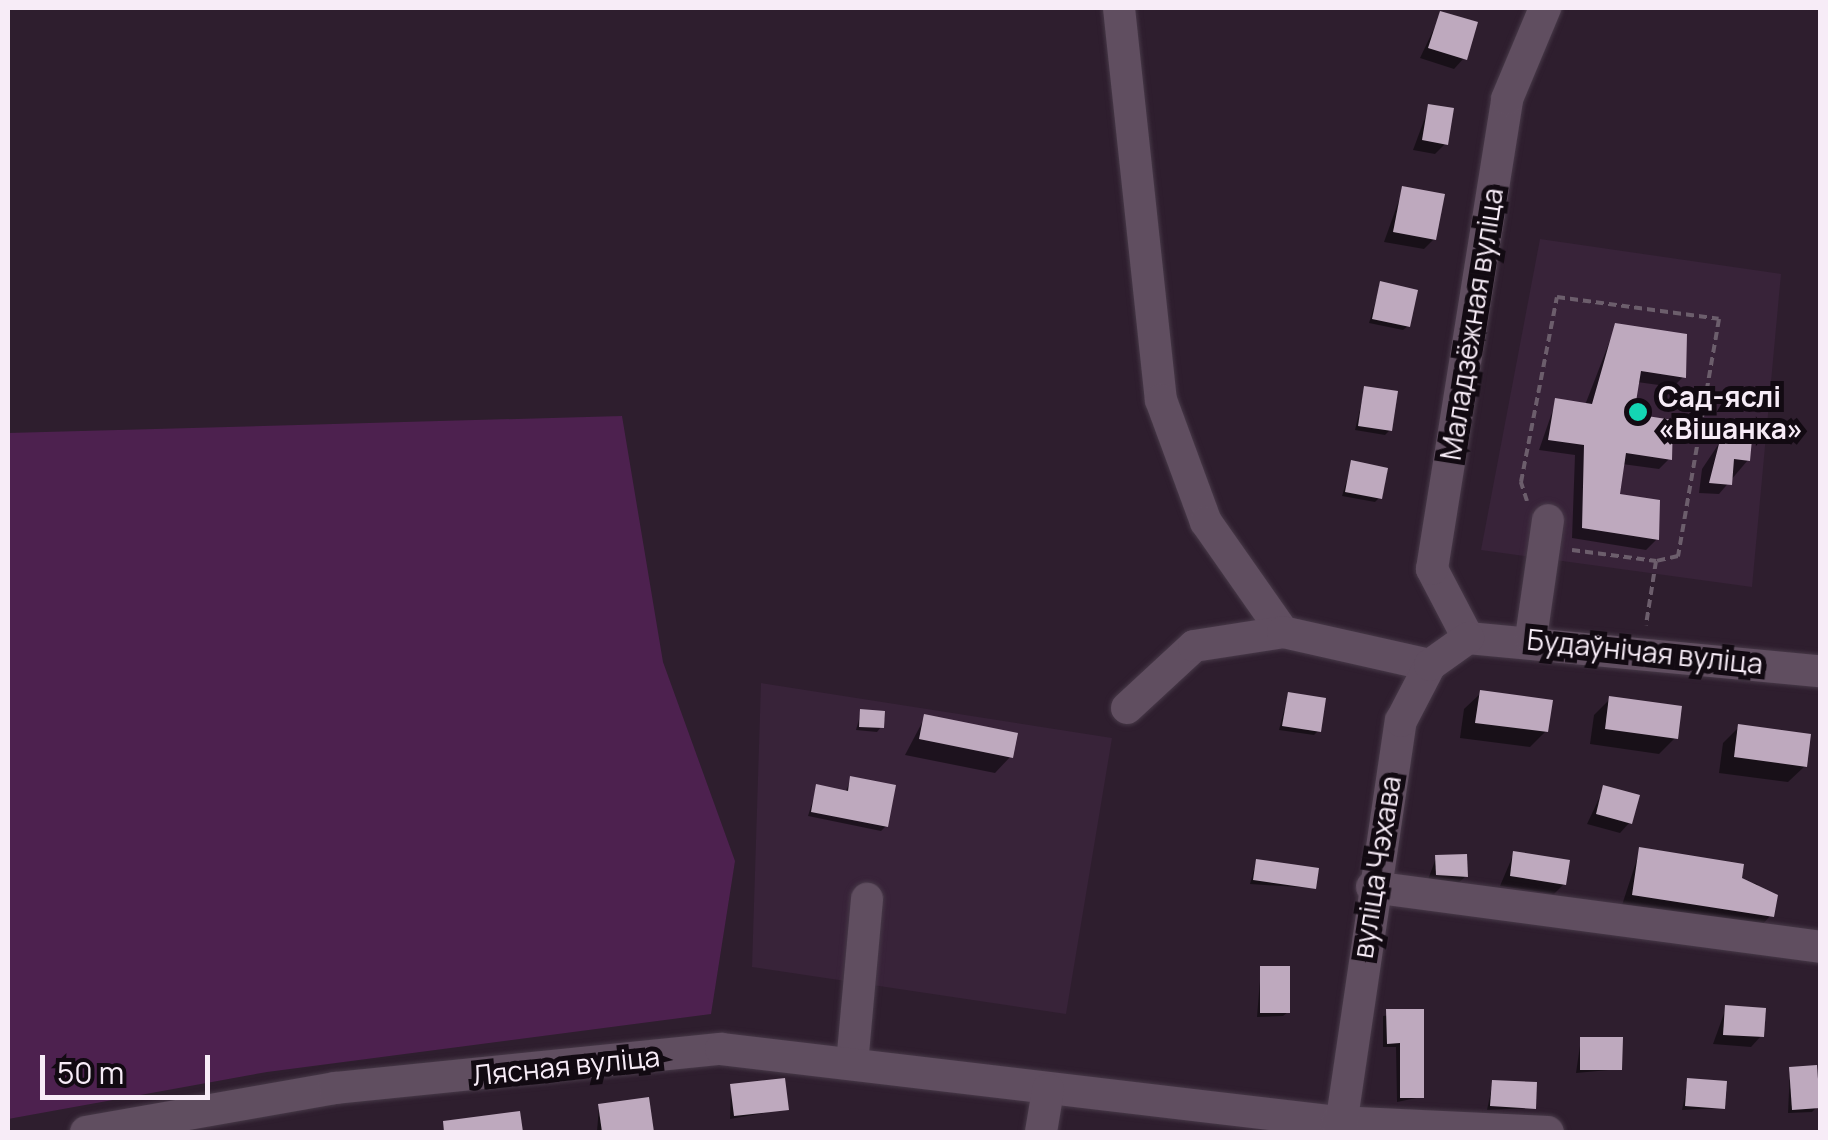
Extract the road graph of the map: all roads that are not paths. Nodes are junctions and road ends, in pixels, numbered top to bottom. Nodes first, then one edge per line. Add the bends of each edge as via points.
1 (1119, 8) edge
2 (1544, 8) edge
3 (1546, 533) road end
4 (1283, 632) junction
5 (1468, 638) junction
6 (1531, 638) junction
7 (1430, 665) junction
8 (1820, 671) edge
9 (1127, 708) dead end
10 (1372, 887) junction
11 (868, 899) dead end
12 (1820, 947) edge
13 (852, 1064) junction
14 (1048, 1090) junction
15 (1339, 1127) edge
16 (86, 1132) edge
17 (1040, 1132) edge
18 (1548, 1132) edge

1 - 4 street via 1161,400 1206,522
2 - 5 street, Маладзёжная вуліца via 1506,99 1432,569
3 - 6 street
4 - 7 street
4 - 9 street via 1194,646
5 - 6 street, Будаўнічая вуліца
5 - 7 street, вуліца Чэхава
6 - 8 street, Будаўнічая вуліца
7 - 10 street, вуліца Чэхава via 1400,721
10 - 12 street
10 - 15 street, вуліца Чэхава
11 - 13 street
13 - 14 street, Лясная вуліца
13 - 16 street, Лясная вуліца via 721,1049 335,1088
14 - 15 street
14 - 17 street
15 - 18 street

